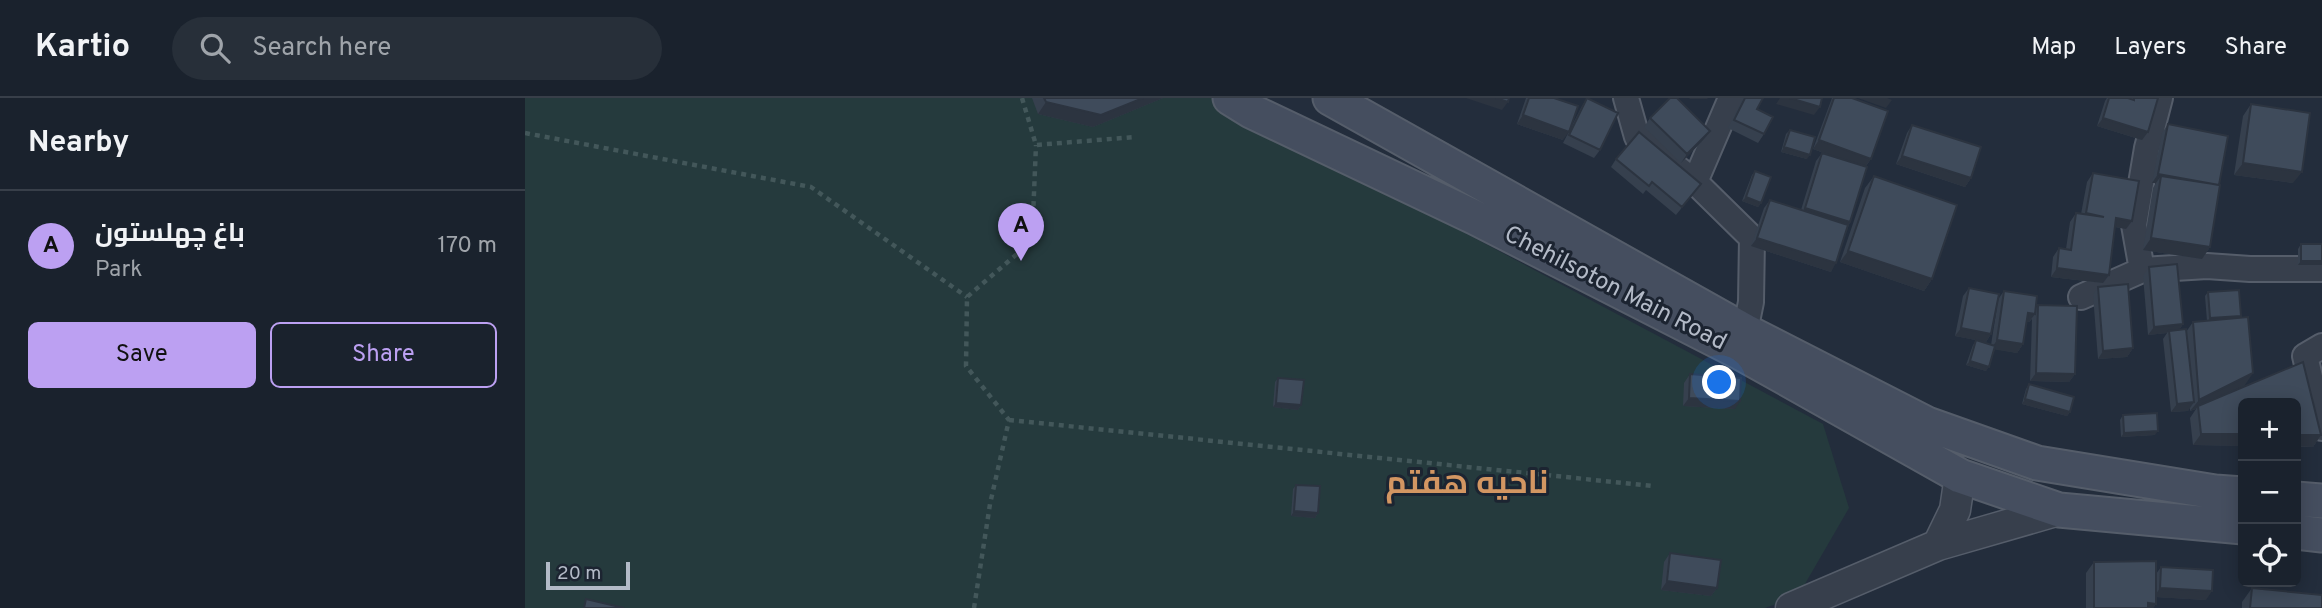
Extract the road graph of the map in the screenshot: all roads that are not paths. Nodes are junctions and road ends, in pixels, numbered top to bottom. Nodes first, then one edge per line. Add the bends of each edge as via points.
1 (1230, 98) edge
2 (1331, 98) edge
3 (1626, 98) edge
4 (1731, 98) edge
5 (2160, 98) edge
6 (1695, 183) junction
7 (2322, 269) edge
8 (2142, 270) junction
9 (2081, 297) dead end
10 (1743, 342) junction
11 (2322, 346) edge
12 (2322, 428) edge
13 (1960, 476) junction
14 (2238, 494) edge
15 (2301, 499) edge
16 (2322, 501) edge
17 (2059, 510) junction
18 (2238, 527) edge
19 (2301, 533) edge
20 (2322, 535) edge
21 (1938, 545) junction
22 (1791, 608) edge

1 - 10 main road, Chehilsoton Main Road
2 - 10 main road, Chehilsoton Main Road
3 - 6 street via 1637,137
4 - 6 street
5 - 8 street via 2134,225
6 - 10 street via 1752,238 1751,302
7 - 8 street via 2207,266
8 - 9 street
10 - 13 main road, Chehilsoton Main Road
10 - 14 main road, Chehilsoton Main Road via 1927,424 2037,463
11 - 12 street via 2305,356
13 - 17 main road, Chehilsoton Main Road
13 - 21 street via 1955,510
15 - 16 main road
17 - 18 main road, Chehilsoton Main Road
17 - 21 street
19 - 20 main road
21 - 22 street

